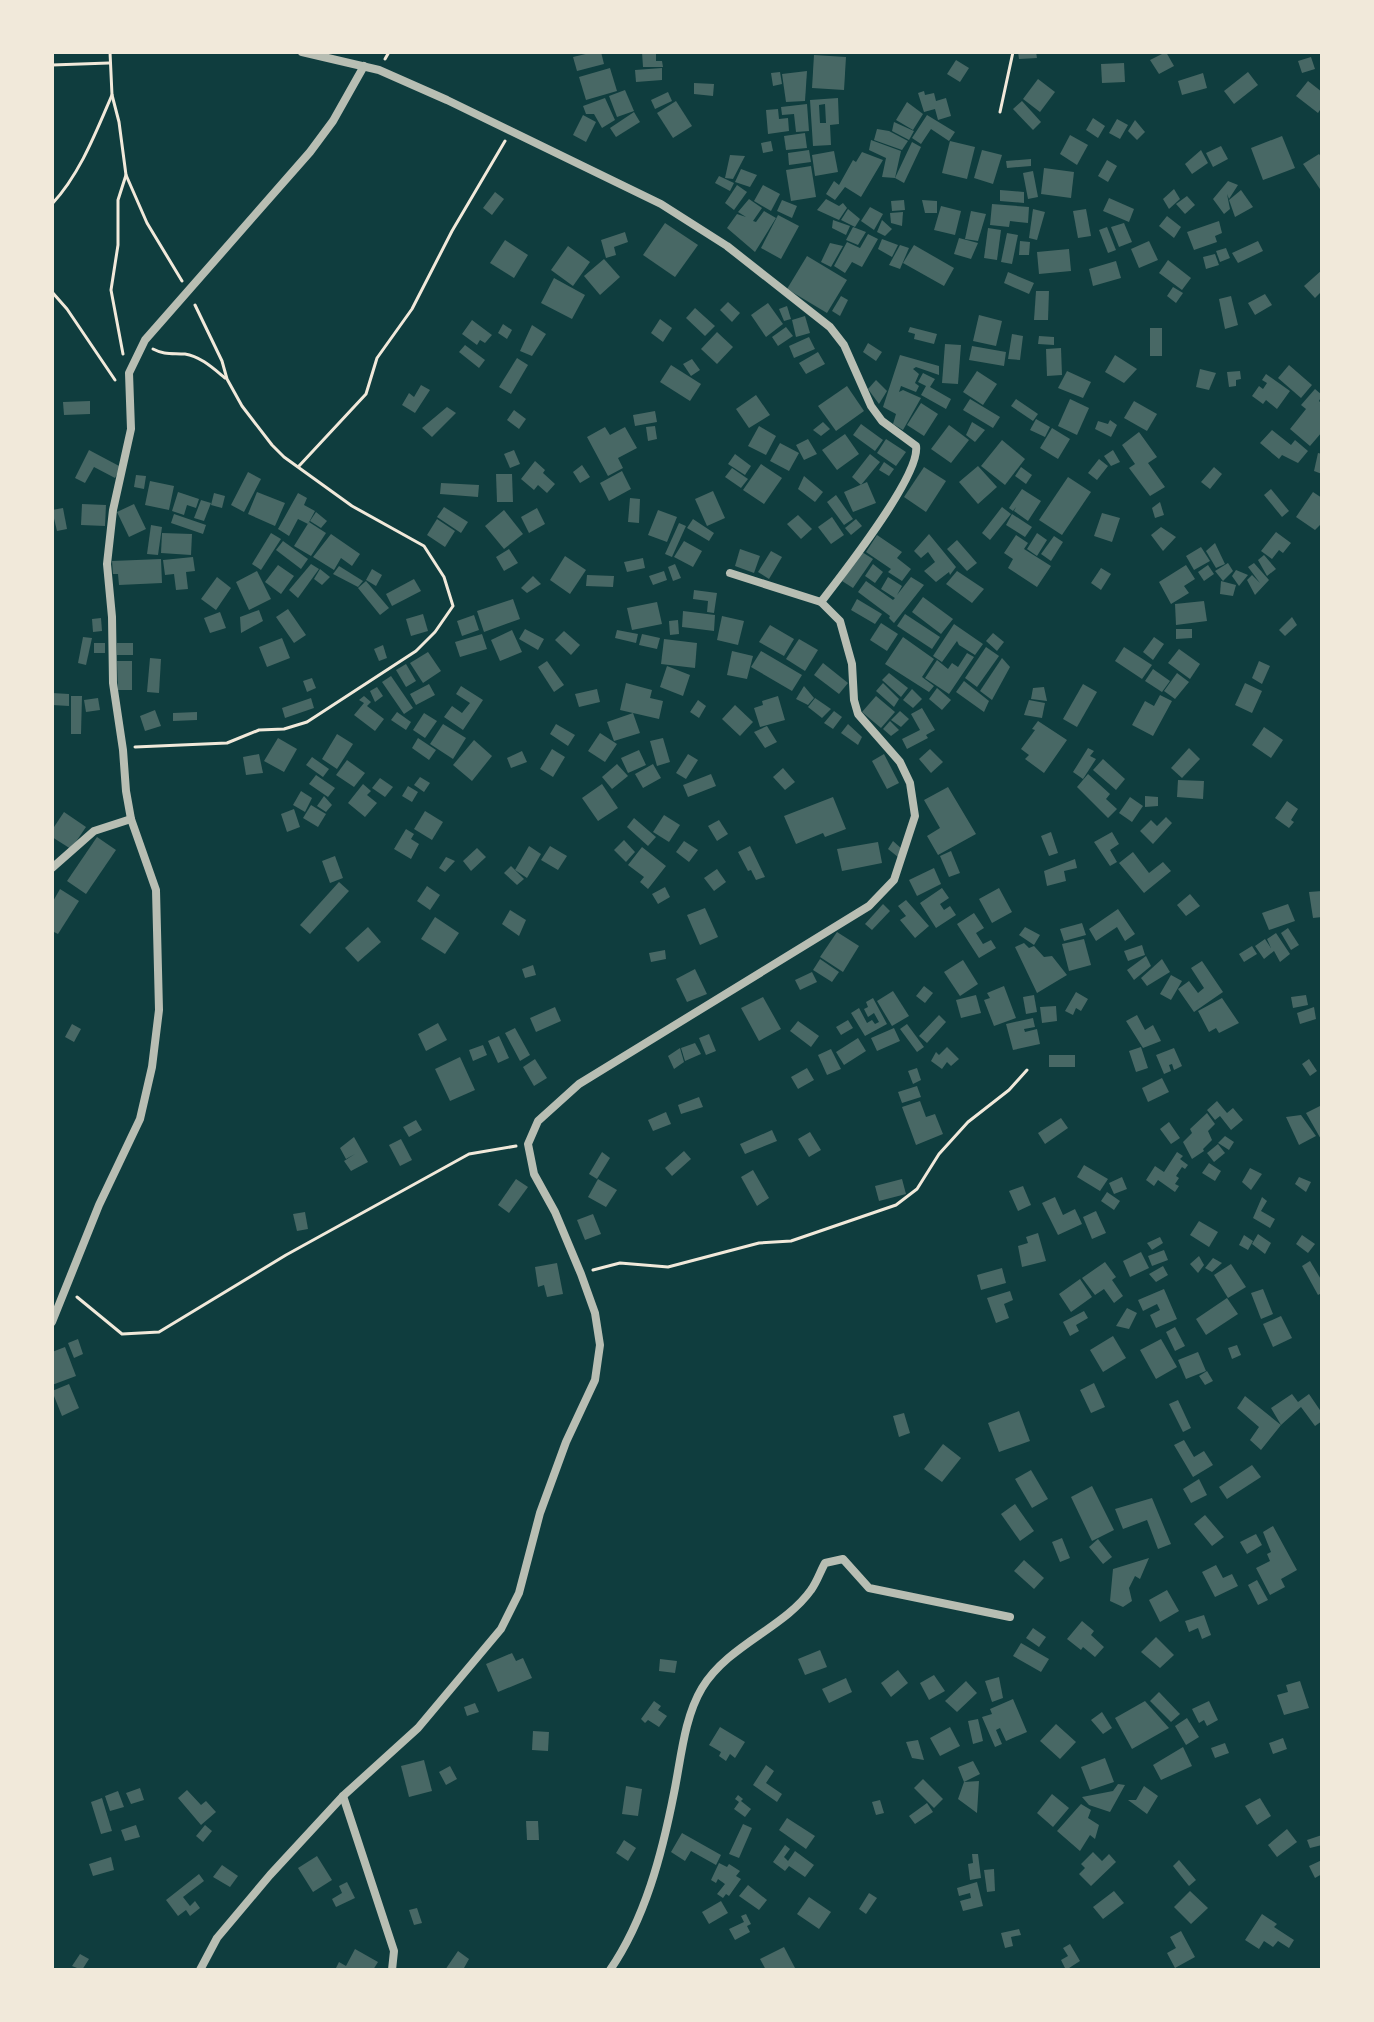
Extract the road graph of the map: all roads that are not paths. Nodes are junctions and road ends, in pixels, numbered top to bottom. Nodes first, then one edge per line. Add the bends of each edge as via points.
1 (302, 52) edge
2 (364, 66) junction
3 (730, 573) dead end
4 (821, 602) junction
5 (131, 819) junction
6 (52, 868) edge
7 (52, 1322) edge
8 (1010, 1617) dead end
9 (343, 1796) junction
10 (200, 1970) edge
11 (392, 1970) edge
12 (610, 1970) edge

1 - 2 street
2 - 4 street via 661,204 727,246 830,327 844,345 871,406 916,446 915,461 881,522
2 - 5 street via 310,152 145,340 129,373 131,429 107,564 113,683
3 - 4 street
4 - 9 street via 840,621 858,714 900,762 910,783 915,816 894,880 869,906 579,1084 538,1121 528,1144 534,1174 595,1313 600,1345 595,1380 566,1442 519,1593 501,1629 418,1728
5 - 6 street via 94,831
5 - 7 street via 156,890 159,1010 152,1067 140,1119
8 - 12 street via 869,1588 843,1559 825,1563 798,1605 721,1664 702,1688 637,1923
9 - 10 street via 217,1938
9 - 11 street via 394,1951

